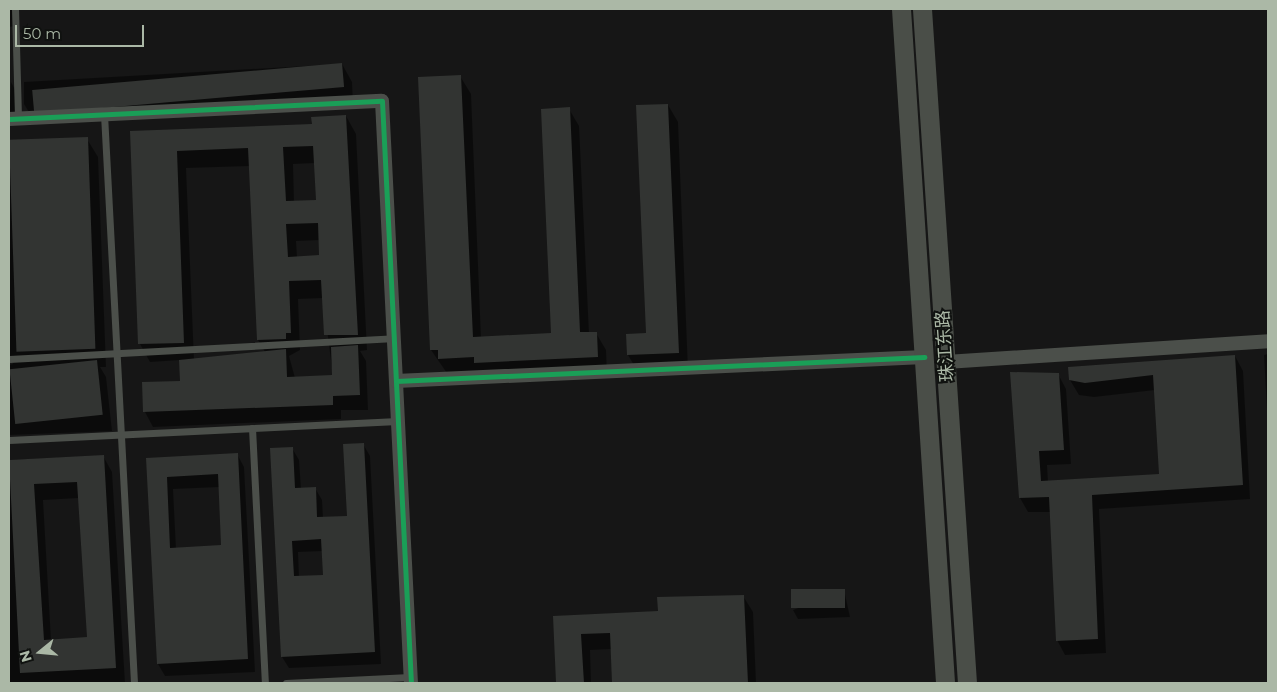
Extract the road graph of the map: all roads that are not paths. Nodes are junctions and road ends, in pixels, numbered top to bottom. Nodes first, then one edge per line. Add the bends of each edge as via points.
1 (14, 9) edge
2 (901, 9) edge
3 (922, 9) edge
4 (104, 114) junction
5 (14, 119) edge
6 (394, 338) junction
7 (1268, 341) edge
8 (117, 353) junction
9 (924, 357) junction
10 (9, 359) edge
11 (946, 362) junction
12 (396, 381) junction
13 (398, 421) junction
14 (252, 428) junction
15 (121, 434) junction
16 (9, 440) edge
17 (411, 680) edge
18 (134, 683) edge
19 (265, 683) edge
20 (286, 683) edge
21 (946, 683) edge
22 (968, 683) edge

1 - 5 lane
2 - 9 main road
3 - 11 main road, 珠江东路
4 - 5 street
4 - 6 street via 382,101
4 - 8 lane
6 - 8 lane
6 - 12 street
7 - 11 street
8 - 10 lane
8 - 15 lane
9 - 12 street
9 - 21 main road
11 - 22 main road, 珠江东路
12 - 13 street
13 - 14 lane
13 - 17 street
14 - 15 lane
14 - 19 lane
15 - 16 lane
15 - 18 lane
17 - 20 lane

